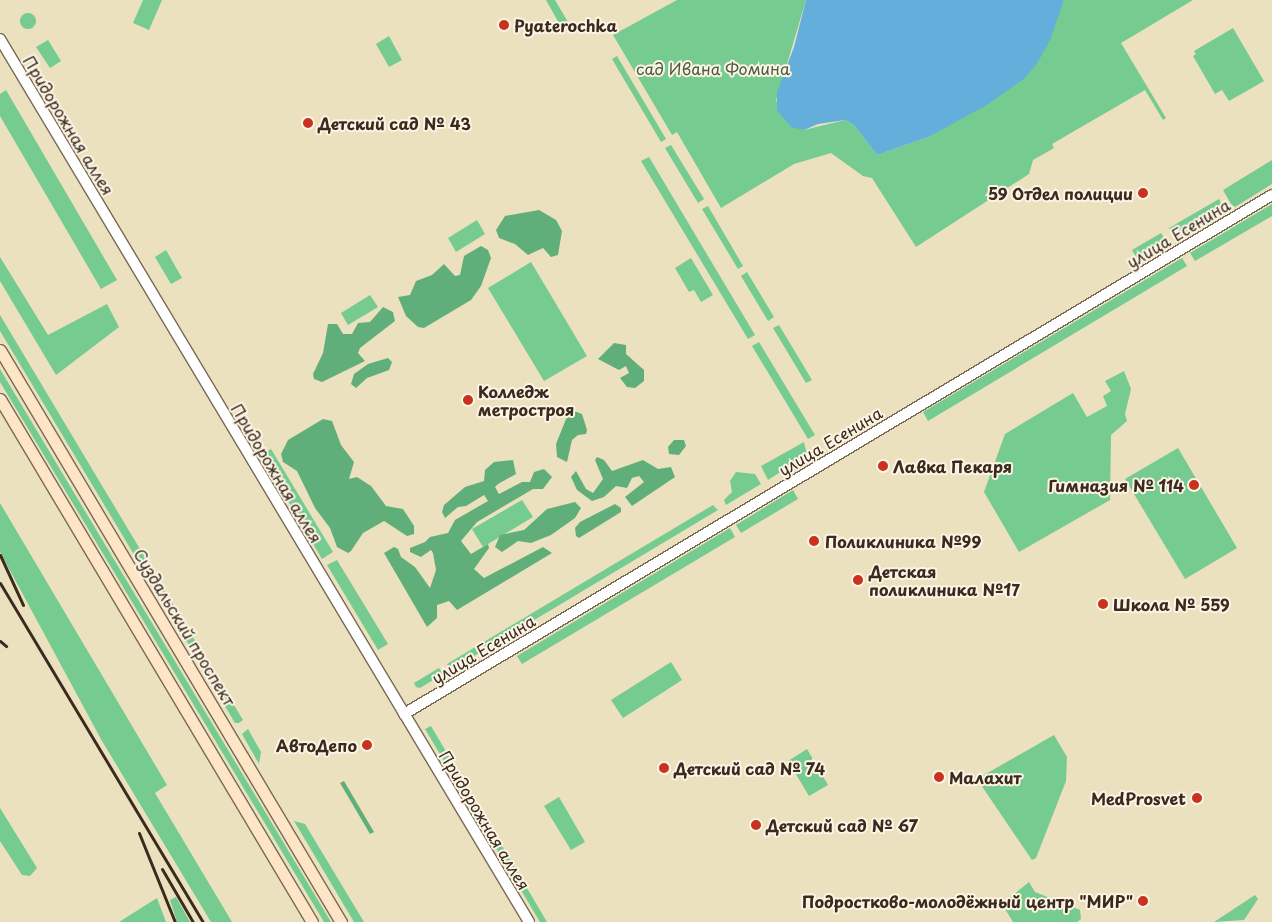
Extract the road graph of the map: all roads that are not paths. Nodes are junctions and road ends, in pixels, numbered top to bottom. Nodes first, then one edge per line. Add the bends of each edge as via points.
1 (0, 39) edge
2 (1272, 194) edge
3 (0, 350) edge
4 (0, 399) edge
5 (404, 714) junction
6 (312, 922) edge
7 (341, 922) edge
8 (529, 922) edge

1 - 5 street, Придорожная аллея
2 - 5 street, улица Есенина
3 - 7 main road, Суздальский проспект
4 - 6 main road
5 - 8 street, Придорожная аллея

